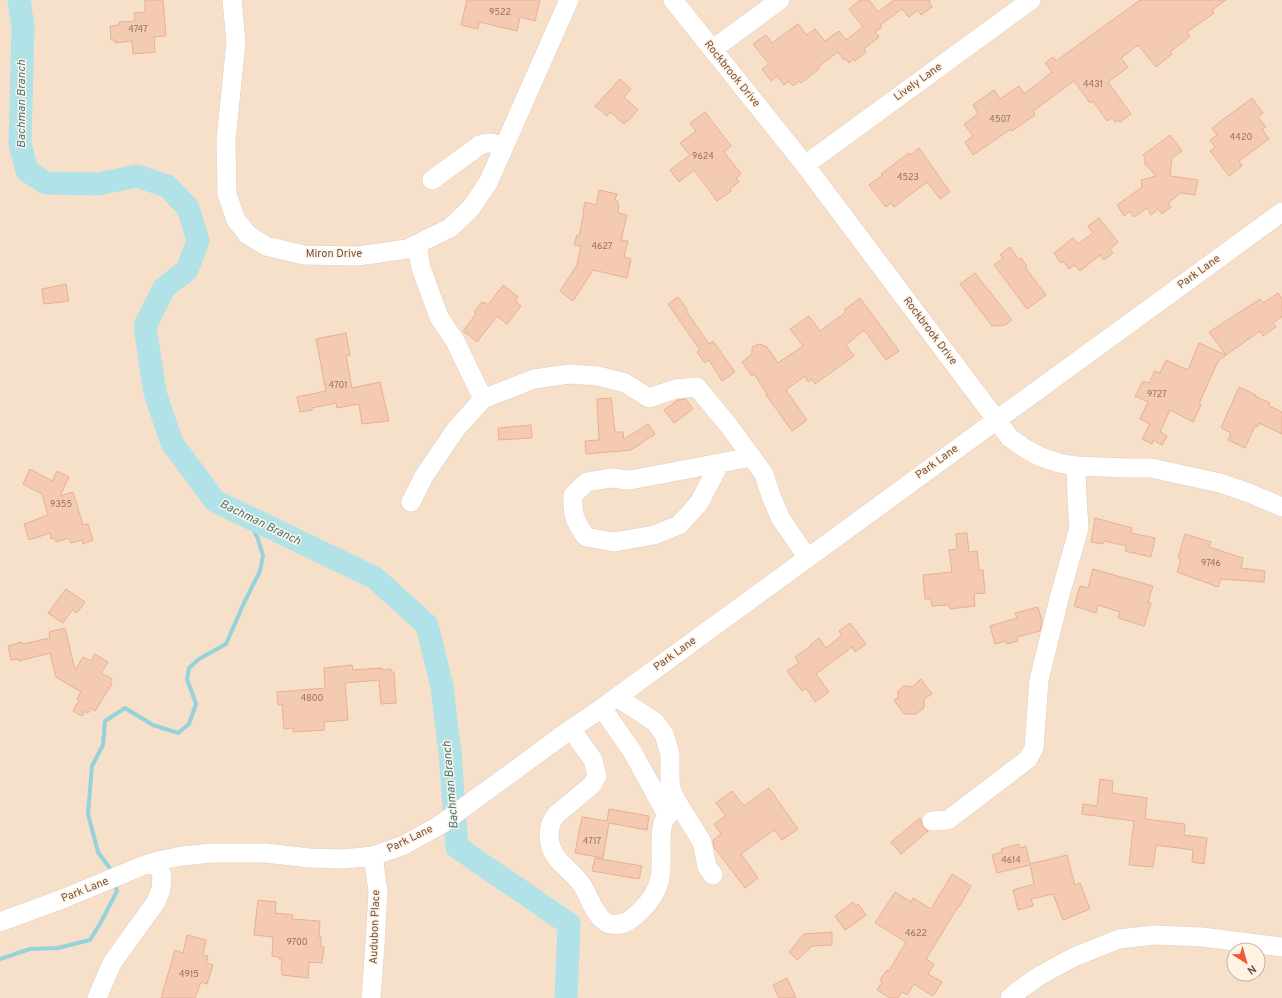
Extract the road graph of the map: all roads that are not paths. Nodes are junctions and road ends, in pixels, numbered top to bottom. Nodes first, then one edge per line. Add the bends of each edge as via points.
1 (232, 0) edge
2 (569, 0) edge
3 (673, 0) edge
4 (780, 0) edge
5 (1031, 0) edge
6 (712, 49) junction
7 (503, 148) junction
8 (804, 165) junction
9 (432, 180) dead end
10 (1282, 212) edge
11 (417, 244) junction
12 (483, 399) junction
13 (996, 420) junction
14 (752, 457) junction
15 (720, 464) junction
16 (1076, 466) junction
17 (411, 502) dead end
18 (1282, 507) edge
19 (807, 557) junction
20 (617, 697) junction
21 (602, 708) junction
22 (571, 729) junction
23 (673, 810) junction
24 (932, 821) dead end
25 (373, 856) junction
26 (158, 861) junction
27 (713, 875) dead end
28 (0, 922) edge
29 (1282, 947) edge
30 (97, 998) edge
31 (371, 998) edge
32 (1010, 998) edge

1 - 11 street, Miron Drive via 236,42 226,140 227,194 236,220 248,235 266,246 304,255 358,256 407,249
2 - 7 street, Miron Drive
3 - 6 street, Rockbrook Drive
4 - 6 street
5 - 8 street, Lively Lane
6 - 8 street, Rockbrook Drive
7 - 9 street via 486,142
7 - 11 street, Miron Drive via 488,183 470,209 450,228
8 - 13 street, Rockbrook Drive
10 - 13 street, Park Lane
11 - 12 street via 421,268 439,317 455,341
12 - 14 street via 534,379 569,374 598,376 626,383 649,398 675,389 697,387
12 - 17 street via 456,429 424,476
13 - 16 street, Rockbrook Drive via 1010,438 1026,449 1040,457
13 - 19 street, Park Lane
14 - 15 street
14 - 19 street via 764,474 780,519
15 - 15 street via 699,503 679,525 654,535 614,542 586,536 577,525 572,509 573,495 587,482 611,478 630,480
16 - 18 street, Rockbrook Drive via 1151,468 1220,483
16 - 24 street via 1079,528 1039,680 1034,748 1028,759 948,820
19 - 20 street, Park Lane
20 - 21 street, Park Lane
20 - 23 street via 655,722 664,734 670,754
21 - 22 street, Park Lane
21 - 23 street
22 - 23 street via 593,760 597,776 592,785 552,819 549,828 550,838 554,855 580,883 604,922 610,925 626,922 642,910 654,895 661,873 663,823
22 - 25 street, Park Lane via 440,825 404,845
23 - 27 street via 702,842 707,867
25 - 26 street, Park Lane via 343,859 265,853 212,853
25 - 31 street, Audubon Place via 378,891
26 - 28 street, Park Lane
26 - 30 street via 162,877 156,902 112,963
29 - 32 street via 1202,937 1155,935 1119,939 1074,957 1039,976

